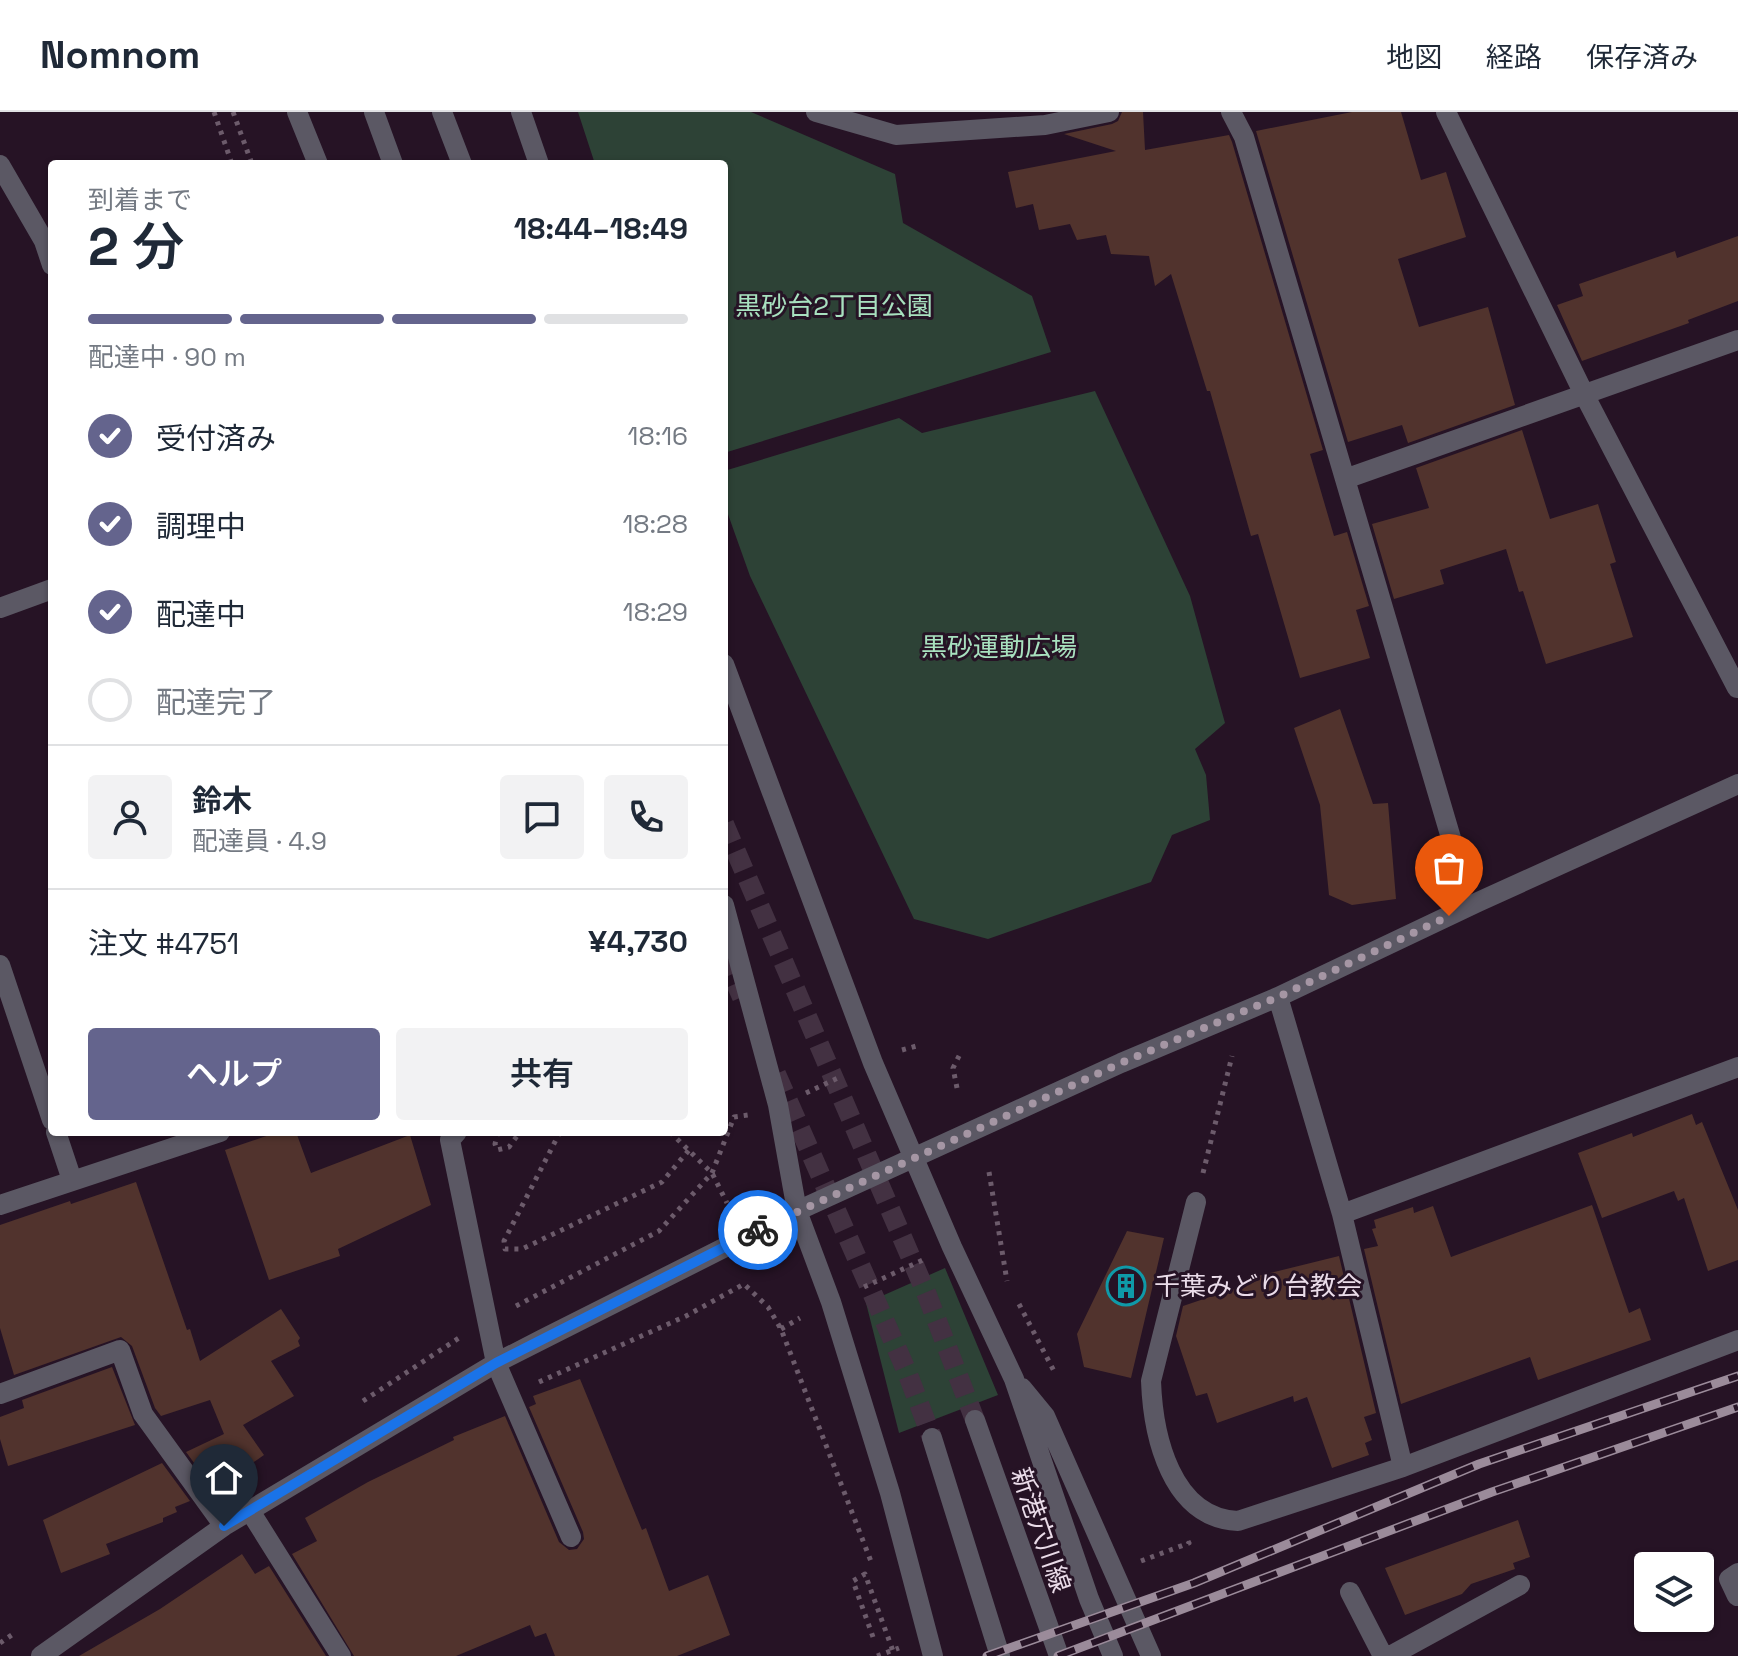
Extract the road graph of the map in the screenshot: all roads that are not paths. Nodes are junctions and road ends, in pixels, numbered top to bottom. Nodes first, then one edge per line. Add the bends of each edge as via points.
1 (297, 112) edge
2 (374, 112) edge
3 (442, 112) edge
4 (521, 112) edge
5 (816, 112) edge
6 (1109, 112) edge
7 (1231, 112) edge
8 (1446, 112) edge
9 (316, 160) edge
10 (392, 160) edge
11 (460, 160) edge
12 (538, 160) edge
13 (0, 165) edge
14 (48, 253) edge
15 (1738, 340) edge
16 (1585, 396) junction
17 (1345, 479) junction
18 (48, 590) edge
19 (0, 608) edge
20 (728, 675) edge
21 (1737, 688) edge
22 (1738, 784) edge
23 (1451, 838) dead end
24 (728, 920) edge
25 (0, 965) edge
26 (1278, 997) junction
27 (1738, 1067) edge
28 (48, 1108) edge
29 (57, 1136) edge
30 (208, 1136) edge
31 (454, 1136) edge
32 (914, 1158) junction
33 (72, 1180) junction
34 (1196, 1202) road end
35 (0, 1205) edge
36 (797, 1211) junction
37 (1342, 1214) junction
38 (1738, 1340) edge
39 (496, 1363) junction
40 (1014, 1379) junction
41 (0, 1394) edge
42 (975, 1420) tunnel mouth
43 (932, 1438) tunnel mouth
44 (1403, 1467) junction
45 (250, 1511) junction
46 (224, 1526) junction
47 (571, 1537) dead end
48 (1738, 1573) edge
49 (1520, 1585) dead end
50 (1350, 1592) dead end
51 (1737, 1596) edge
52 (41, 1656) edge
53 (341, 1656) edge
54 (933, 1656) edge
55 (1000, 1656) edge
56 (1059, 1656) edge
57 (1113, 1656) edge
58 (1151, 1656) edge
59 (1383, 1656) edge
60 (1390, 1656) edge

1 - 9 street
2 - 10 street
3 - 11 street
4 - 12 street
5 - 6 street via 896,135 1045,125
7 - 17 street via 1244,137
8 - 16 street
13 - 14 street
15 - 16 street
16 - 17 street
16 - 21 street
17 - 23 street
18 - 19 street
20 - 32 street via 873,1063
22 - 26 street
24 - 36 street via 778,1105
25 - 28 street
26 - 32 street
26 - 37 street
27 - 37 street
29 - 33 street
30 - 33 street
31 - 39 street via 450,1140
32 - 36 street
32 - 40 street
33 - 35 street
34 - 44 street via 1151,1381 1158,1435 1179,1488 1205,1514 1238,1521
36 - 39 street
36 - 54 street via 881,1464
37 - 44 street
38 - 44 street
39 - 45 street
39 - 47 street
40 - 57 street
40 - 58 street via 1045,1416
41 - 46 street via 120,1350 143,1414
42 - 56 street, 新港穴川線
43 - 55 street
45 - 46 street
45 - 53 street
46 - 52 street
48 - 51 street via 1729,1579
49 - 60 street
50 - 59 street

